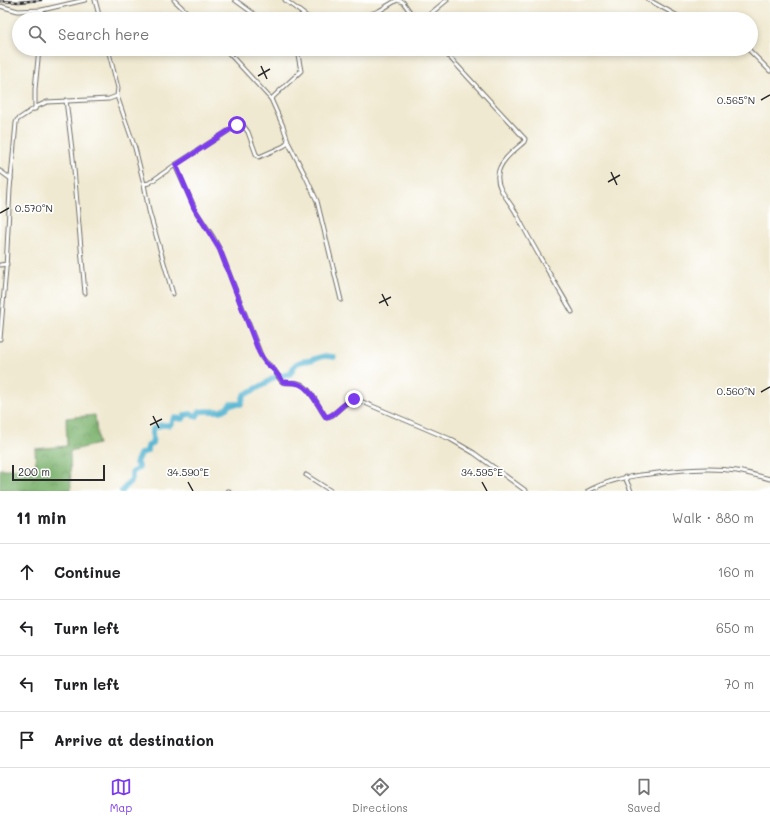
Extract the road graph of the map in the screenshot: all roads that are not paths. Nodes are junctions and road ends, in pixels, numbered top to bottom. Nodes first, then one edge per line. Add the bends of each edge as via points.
1 (85, 0) edge
2 (95, 0) edge
3 (174, 0) edge
4 (235, 0) edge
5 (285, 0) edge
6 (447, 0) edge
7 (649, 0) edge
8 (0, 6) edge
9 (42, 10) joint
10 (98, 12) edge
11 (187, 12) edge
12 (251, 12) edge
13 (301, 12) edge
14 (376, 12) edge
15 (410, 12) edge
16 (432, 12) edge
17 (670, 12) edge
18 (38, 56) edge
19 (110, 56) edge
20 (231, 56) edge
21 (298, 56) edge
22 (448, 56) edge
23 (755, 56) edge
24 (770, 71) edge
25 (117, 96) junction
26 (271, 99) junction
27 (66, 100) junction
28 (35, 109) junction
29 (288, 142) junction
30 (176, 165) junction
31 (0, 171) edge
32 (11, 179) junction
33 (144, 184) junction
34 (0, 264) edge
35 (7, 264) junction
36 (85, 293) dead end
37 (173, 294) dead end
38 (341, 300) dead end
39 (572, 312) dead end
40 (0, 339) edge
41 (306, 475) dead end
42 (625, 478) junction
43 (770, 479) edge
44 (331, 491) edge
45 (526, 491) edge
46 (588, 491) edge
47 (631, 491) edge

1 - 9 street
2 - 10 street
3 - 11 street
4 - 12 street
5 - 13 street
6 - 16 street
7 - 17 street
8 - 9 street via 18,11
14 - 15 street via 397,0 403,2
18 - 28 street
19 - 25 street via 118,88
20 - 26 street
21 - 26 street via 301,71
22 - 39 street via 525,139 503,162 498,171 498,178 506,199
23 - 24 street
25 - 27 street via 109,99
25 - 33 street
26 - 29 street
27 - 28 street via 47,102
27 - 36 street
28 - 32 street via 17,120
29 - 30 street via 259,157 246,129 239,124
29 - 38 street via 316,201
30 - 33 street
30 - 45 street via 194,208 220,250 262,358 283,382 304,386 326,417 351,399 355,399 450,438
31 - 32 street
32 - 35 street
33 - 37 street via 149,211
34 - 35 street
35 - 40 street
41 - 44 street
42 - 43 street via 710,469
42 - 46 street
42 - 47 street

